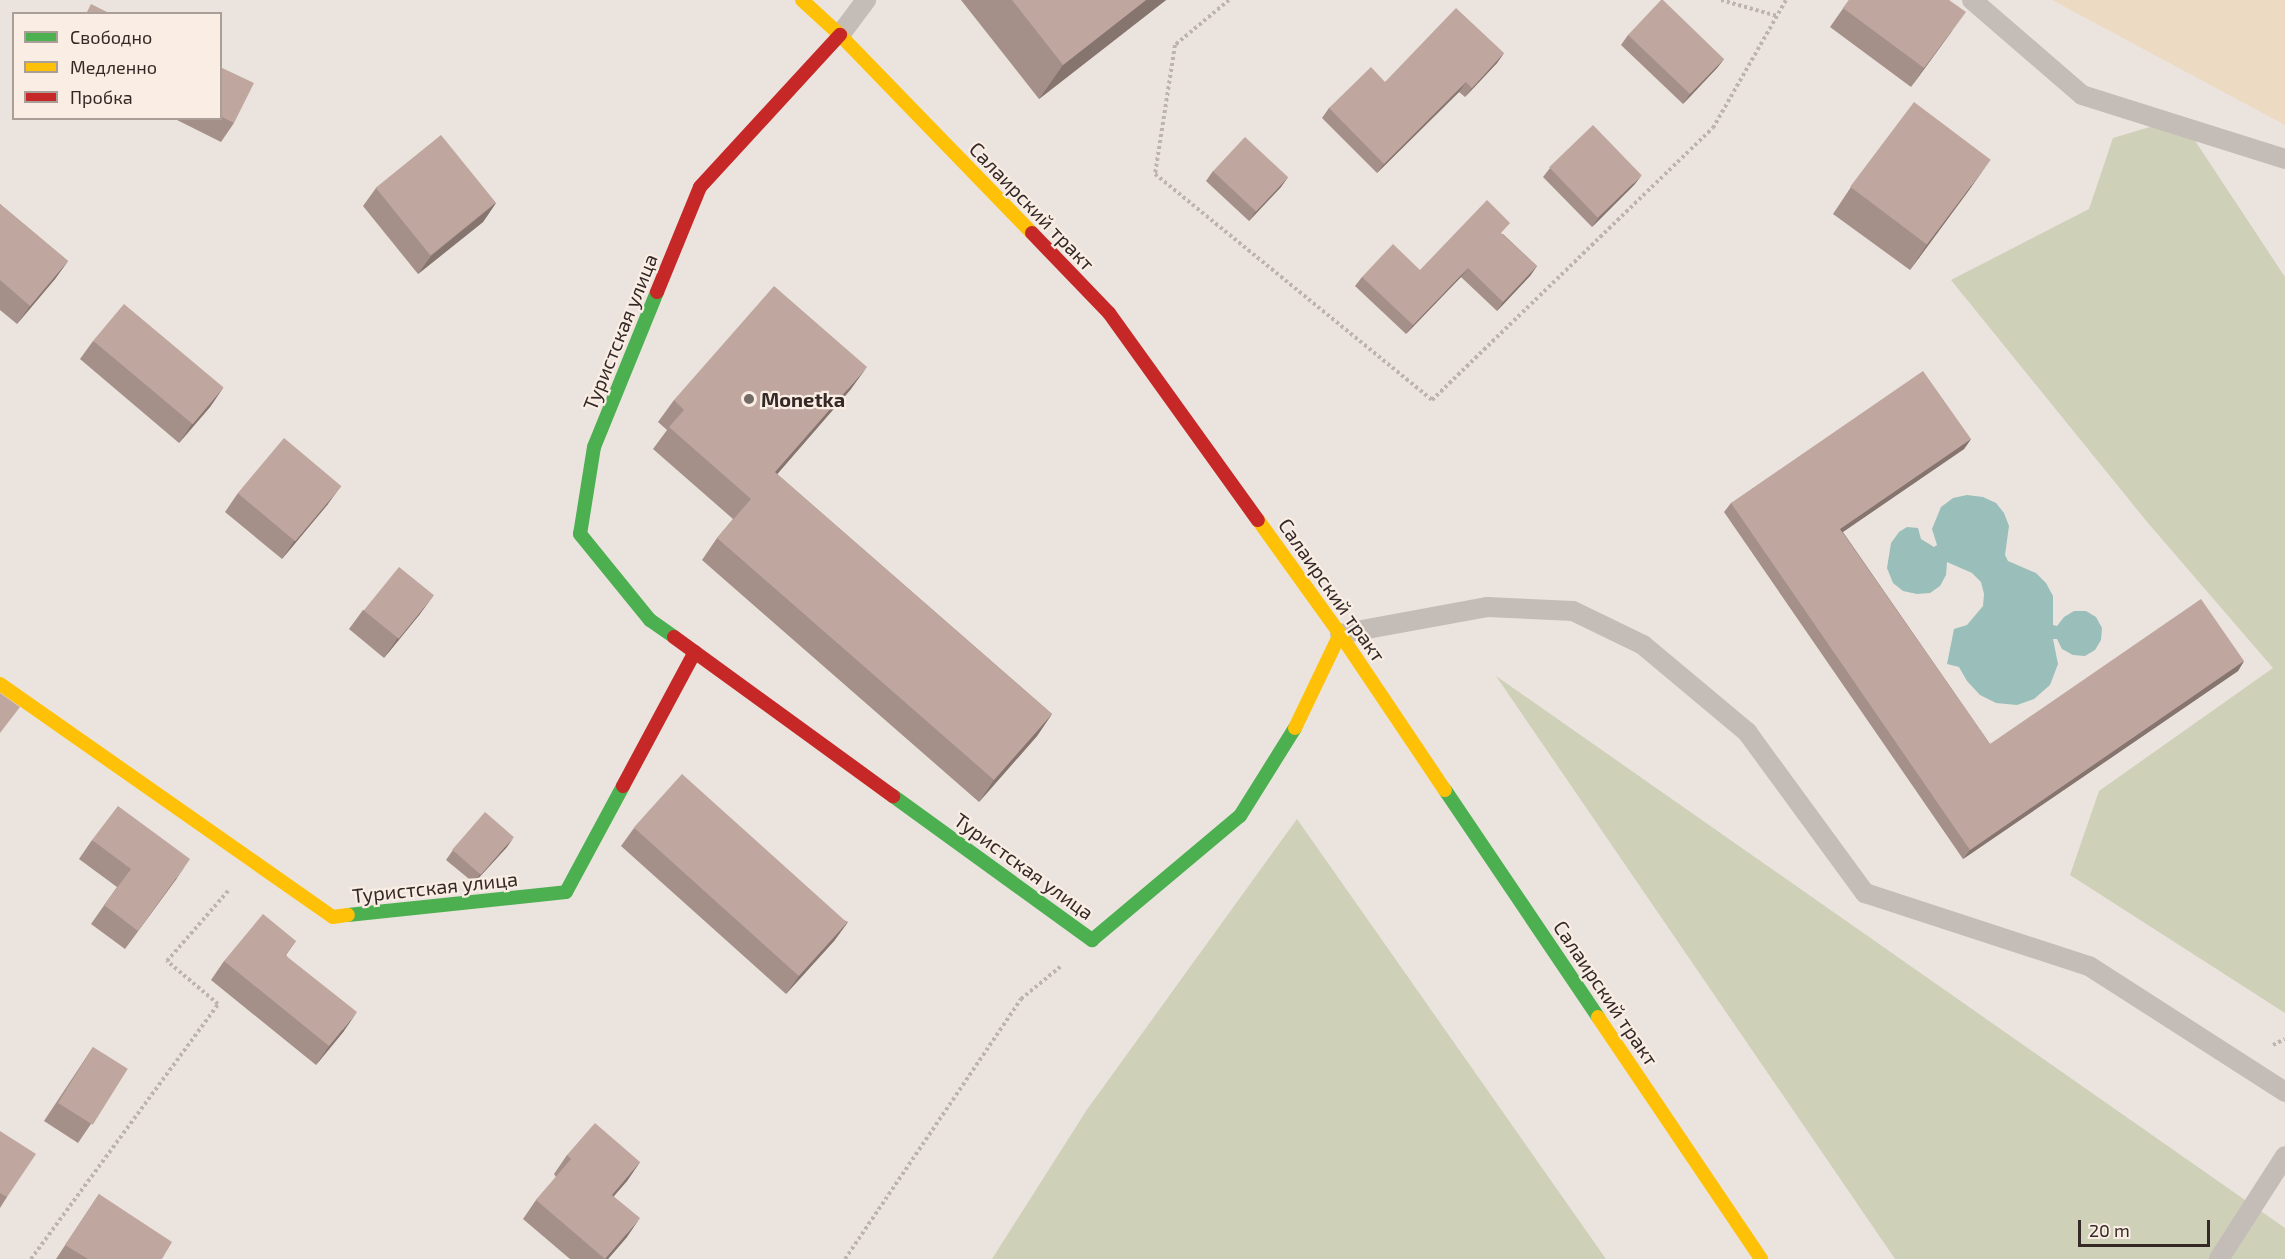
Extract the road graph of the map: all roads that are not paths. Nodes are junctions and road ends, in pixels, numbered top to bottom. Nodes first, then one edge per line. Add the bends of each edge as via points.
1 (802, 0) edge
2 (866, 0) edge
3 (1972, 0) edge
4 (840, 35) junction
5 (2285, 159) edge
6 (1340, 634) junction
7 (694, 652) junction
8 (0, 684) edge
9 (2285, 1092) edge
10 (2285, 1156) edge
11 (1761, 1259) edge
12 (2219, 1259) edge

1 - 4 street, Салаирский тракт
2 - 4 lane
3 - 5 lane via 2082,95
4 - 6 street, Салаирский тракт via 1108,313
4 - 7 street, Туристская улица via 700,187 594,447 580,534 650,620
6 - 7 street, Туристская улица via 1297,725 1239,816 1092,940
6 - 9 lane via 1487,607 1573,611 1643,645 1747,732 1865,893 2089,966
6 - 11 street, Салаирский тракт
7 - 8 street, Туристская улица via 566,892 333,917
10 - 12 lane

